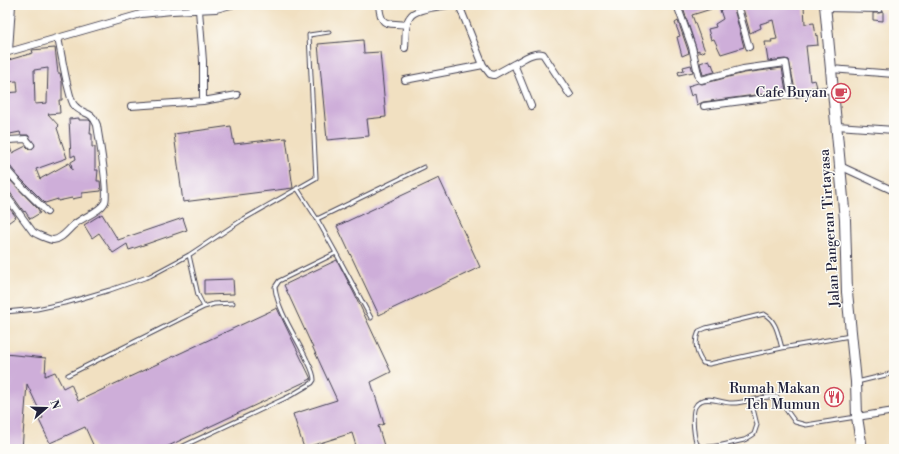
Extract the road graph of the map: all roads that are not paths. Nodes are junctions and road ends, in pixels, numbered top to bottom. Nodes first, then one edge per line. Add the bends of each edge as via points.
1 (12, 5) edge
2 (231, 5) edge
3 (379, 5) edge
4 (448, 5) edge
5 (459, 5) edge
6 (678, 5) edge
7 (737, 5) edge
8 (824, 7) edge
9 (879, 9) dead end
10 (199, 10) junction
11 (407, 25) junction
12 (329, 32) dead end
13 (58, 38) junction
14 (749, 47) dead end
15 (405, 48) dead end
16 (7, 52) edge
17 (514, 64) junction
18 (483, 65) junction
19 (831, 69) junction
20 (894, 74) edge
21 (405, 80) dead end
22 (834, 89) junction
23 (791, 94) junction
24 (237, 95) dead end
25 (570, 95) dead end
26 (203, 101) junction
27 (131, 106) dead end
28 (531, 106) dead end
29 (704, 106) dead end
30 (837, 126) junction
31 (894, 130) edge
32 (5, 135) edge
33 (31, 145) dead end
34 (840, 166) junction
35 (5, 167) edge
36 (424, 167) dead end
37 (297, 188) junction
38 (894, 191) edge
39 (5, 194) edge
40 (47, 212) dead end
41 (317, 219) junction
42 (336, 253) junction
43 (188, 255) junction
44 (233, 303) dead end
45 (204, 307) junction
46 (5, 312) edge
47 (371, 318) dead end
48 (852, 336) junction
49 (782, 348) junction
50 (894, 373) edge
51 (68, 374) dead end
52 (856, 382) junction
53 (751, 400) junction
54 (894, 412) edge
55 (857, 417) junction
56 (178, 449) edge
57 (862, 449) edge

1 - 16 street
2 - 10 street via 216,10
3 - 11 street via 381,20 385,23
4 - 11 street via 415,12
5 - 18 street
6 - 23 street via 701,80 743,69 786,63
7 - 14 street
8 - 9 street
8 - 19 main road, Jalan Pangeran Tirtayasa
10 - 13 street via 140,14
10 - 26 street
11 - 15 street
12 - 37 lane via 309,35 316,178
13 - 16 street
13 - 39 street via 74,105 95,118 106,189 105,201 65,234 51,240 33,232
17 - 18 street via 494,75
17 - 25 street via 534,54 543,54
17 - 28 street
18 - 21 street
19 - 20 street
19 - 22 main road, Jalan Pangeran Tirtayasa
22 - 23 street
22 - 30 main road, Jalan Pangeran Tirtayasa
23 - 29 street
24 - 26 street
26 - 27 street
30 - 31 street
30 - 34 main road, Jalan Pangeran Tirtayasa
32 - 33 street via 11,141 26,139
34 - 38 street
34 - 48 main road, Jalan Pangeran Tirtayasa
35 - 40 street via 15,181
36 - 41 lane
37 - 41 lane
37 - 43 lane
41 - 42 lane
42 - 47 lane
42 - 56 lane via 279,281 275,287 278,303 313,371 312,383
43 - 45 lane via 198,295
43 - 46 lane via 150,276 110,290 37,309
44 - 45 lane
45 - 51 lane
48 - 49 lane
48 - 52 main road, Jalan Pangeran Tirtayasa
49 - 49 lane via 709,364 703,363 699,358 695,339 699,331 706,328 764,314 771,317 774,322
50 - 52 lane
52 - 55 main road, Jalan Pangeran Tirtayasa
53 - 53 lane via 757,425 754,434 745,440 705,448 698,446 694,434 694,409 700,401 706,399 733,404
53 - 55 lane via 777,397 795,422 806,425
54 - 55 street
55 - 57 main road, Jalan Pangeran Tirtayasa

